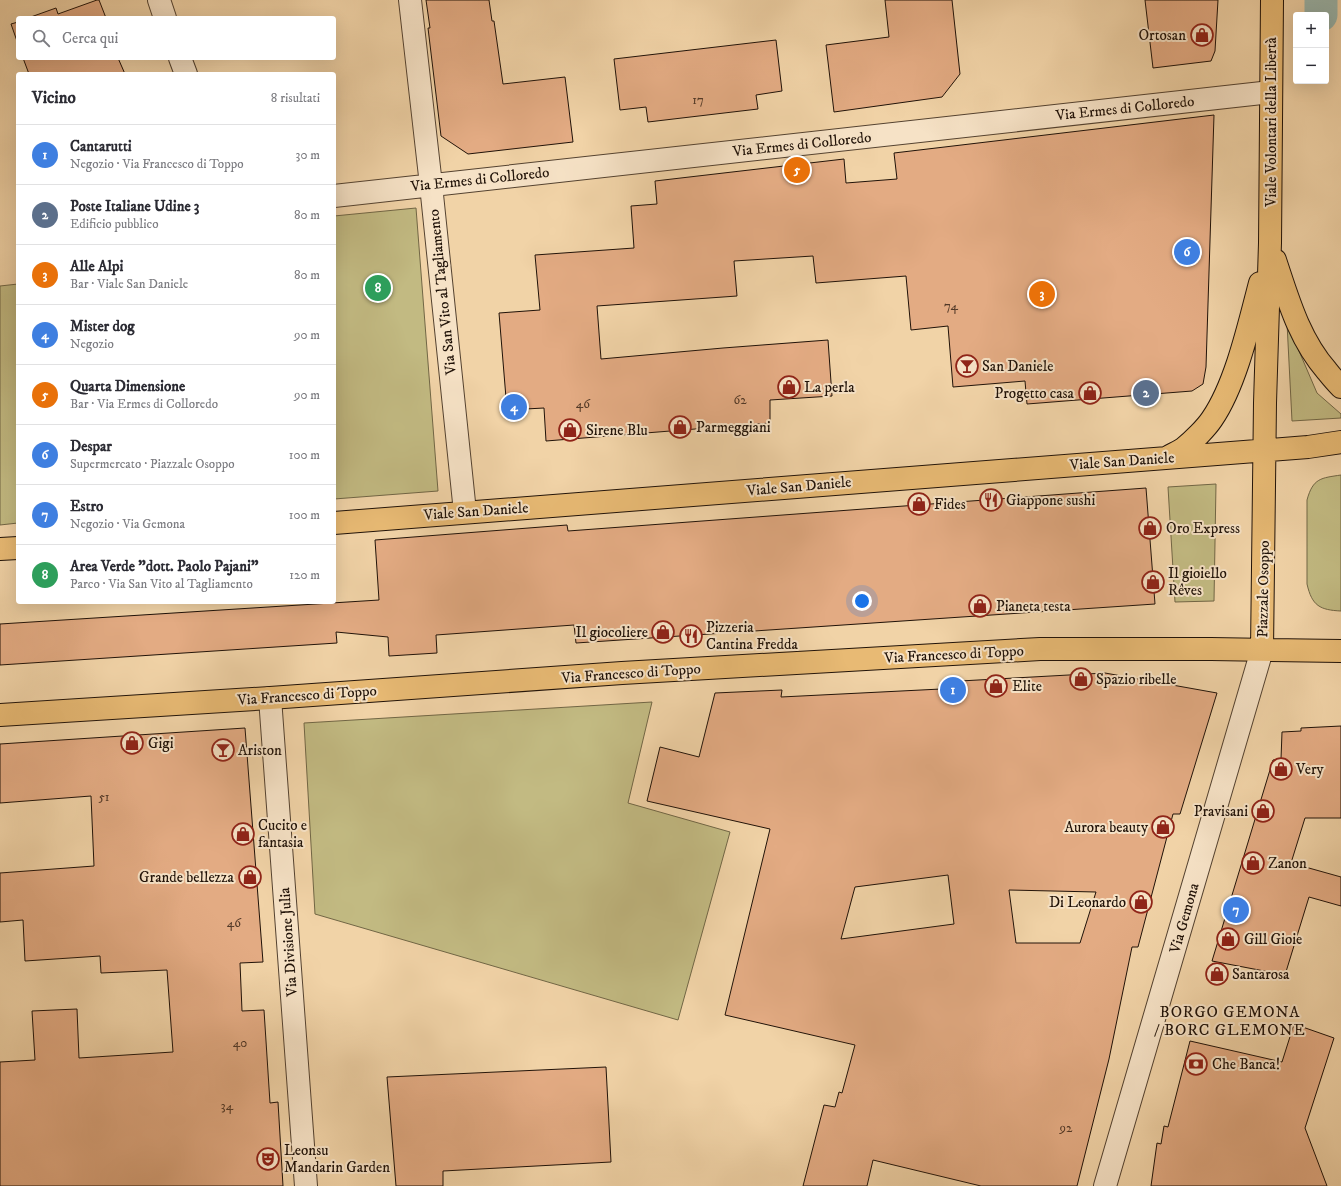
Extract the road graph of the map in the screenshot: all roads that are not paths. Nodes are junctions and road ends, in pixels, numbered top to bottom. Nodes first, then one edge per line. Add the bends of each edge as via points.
1 (158, 0) edge
2 (410, 0) edge
3 (1272, 0) edge
4 (164, 16) edge
5 (181, 60) edge
6 (185, 72) edge
7 (1271, 92) junction
8 (431, 185) junction
9 (336, 196) edge
10 (1270, 243) junction
11 (1341, 387) edge
12 (1341, 442) edge
13 (1264, 450) junction
14 (1167, 457) junction
15 (465, 512) junction
16 (336, 523) edge
17 (16, 548) edge
18 (0, 549) edge
19 (1262, 650) junction
20 (1341, 651) edge
21 (270, 698) junction
22 (0, 715) edge
23 (306, 1186) edge
24 (1105, 1186) edge

1 - 4 street
2 - 8 street, Via San Vito al Tagliamento
3 - 7 main road, Viale Volontari della Libertà
5 - 6 street
7 - 8 street, Via Ermes di Colloredo
7 - 10 main road, Viale Volontari della Libertà
8 - 9 street, Via Ermes di Colloredo
8 - 15 street, Via San Vito al Tagliamento
10 - 11 main road via 1292,313 1321,365
10 - 13 main road, Piazzale Osoppo
10 - 14 main road via 1240,353 1220,406 1211,420 1184,448
12 - 13 main road
13 - 14 main road, Viale San Daniele
13 - 19 main road, Piazzale Osoppo
14 - 15 main road, Viale San Daniele
15 - 16 main road, Viale San Daniele
17 - 18 main road
19 - 20 main road, Piazzale Osoppo
19 - 21 main road, Via Francesco di Toppo via 1040,649 614,674
19 - 24 street, Via Gemona
21 - 22 main road, Via Francesco di Toppo
21 - 23 street, Via Divisione Julia

